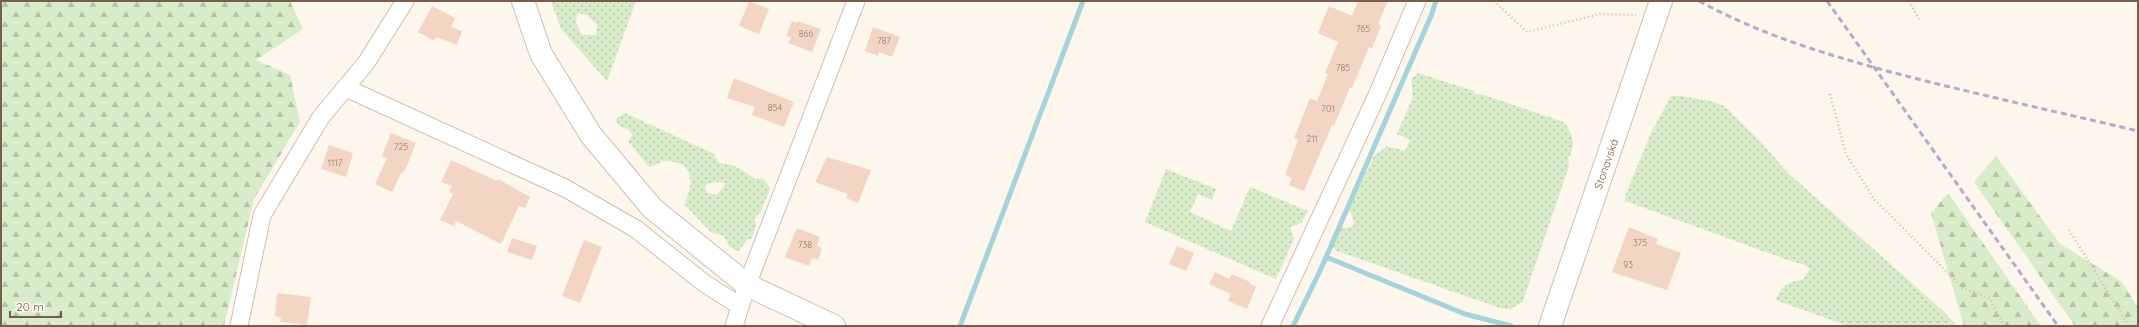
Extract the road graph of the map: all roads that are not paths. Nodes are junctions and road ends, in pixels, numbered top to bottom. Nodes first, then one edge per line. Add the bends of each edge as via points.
1 (405, 1) edge
2 (523, 1) edge
3 (856, 1) edge
4 (1417, 1) edge
5 (1658, 9) edge
6 (346, 88) junction
7 (747, 285) junction
8 (740, 306) junction
9 (239, 326) edge
10 (734, 326) edge
11 (834, 326) edge
12 (1270, 326) edge
13 (1550, 326) edge

1 - 6 street via 366,63
2 - 7 street via 541,54 591,135 652,208
3 - 7 street
4 - 12 street via 1375,100
5 - 13 street, Stonavská
6 - 8 street via 565,188 636,229 704,282
6 - 9 street via 321,117 262,215
7 - 8 street
7 - 11 street
8 - 10 street

